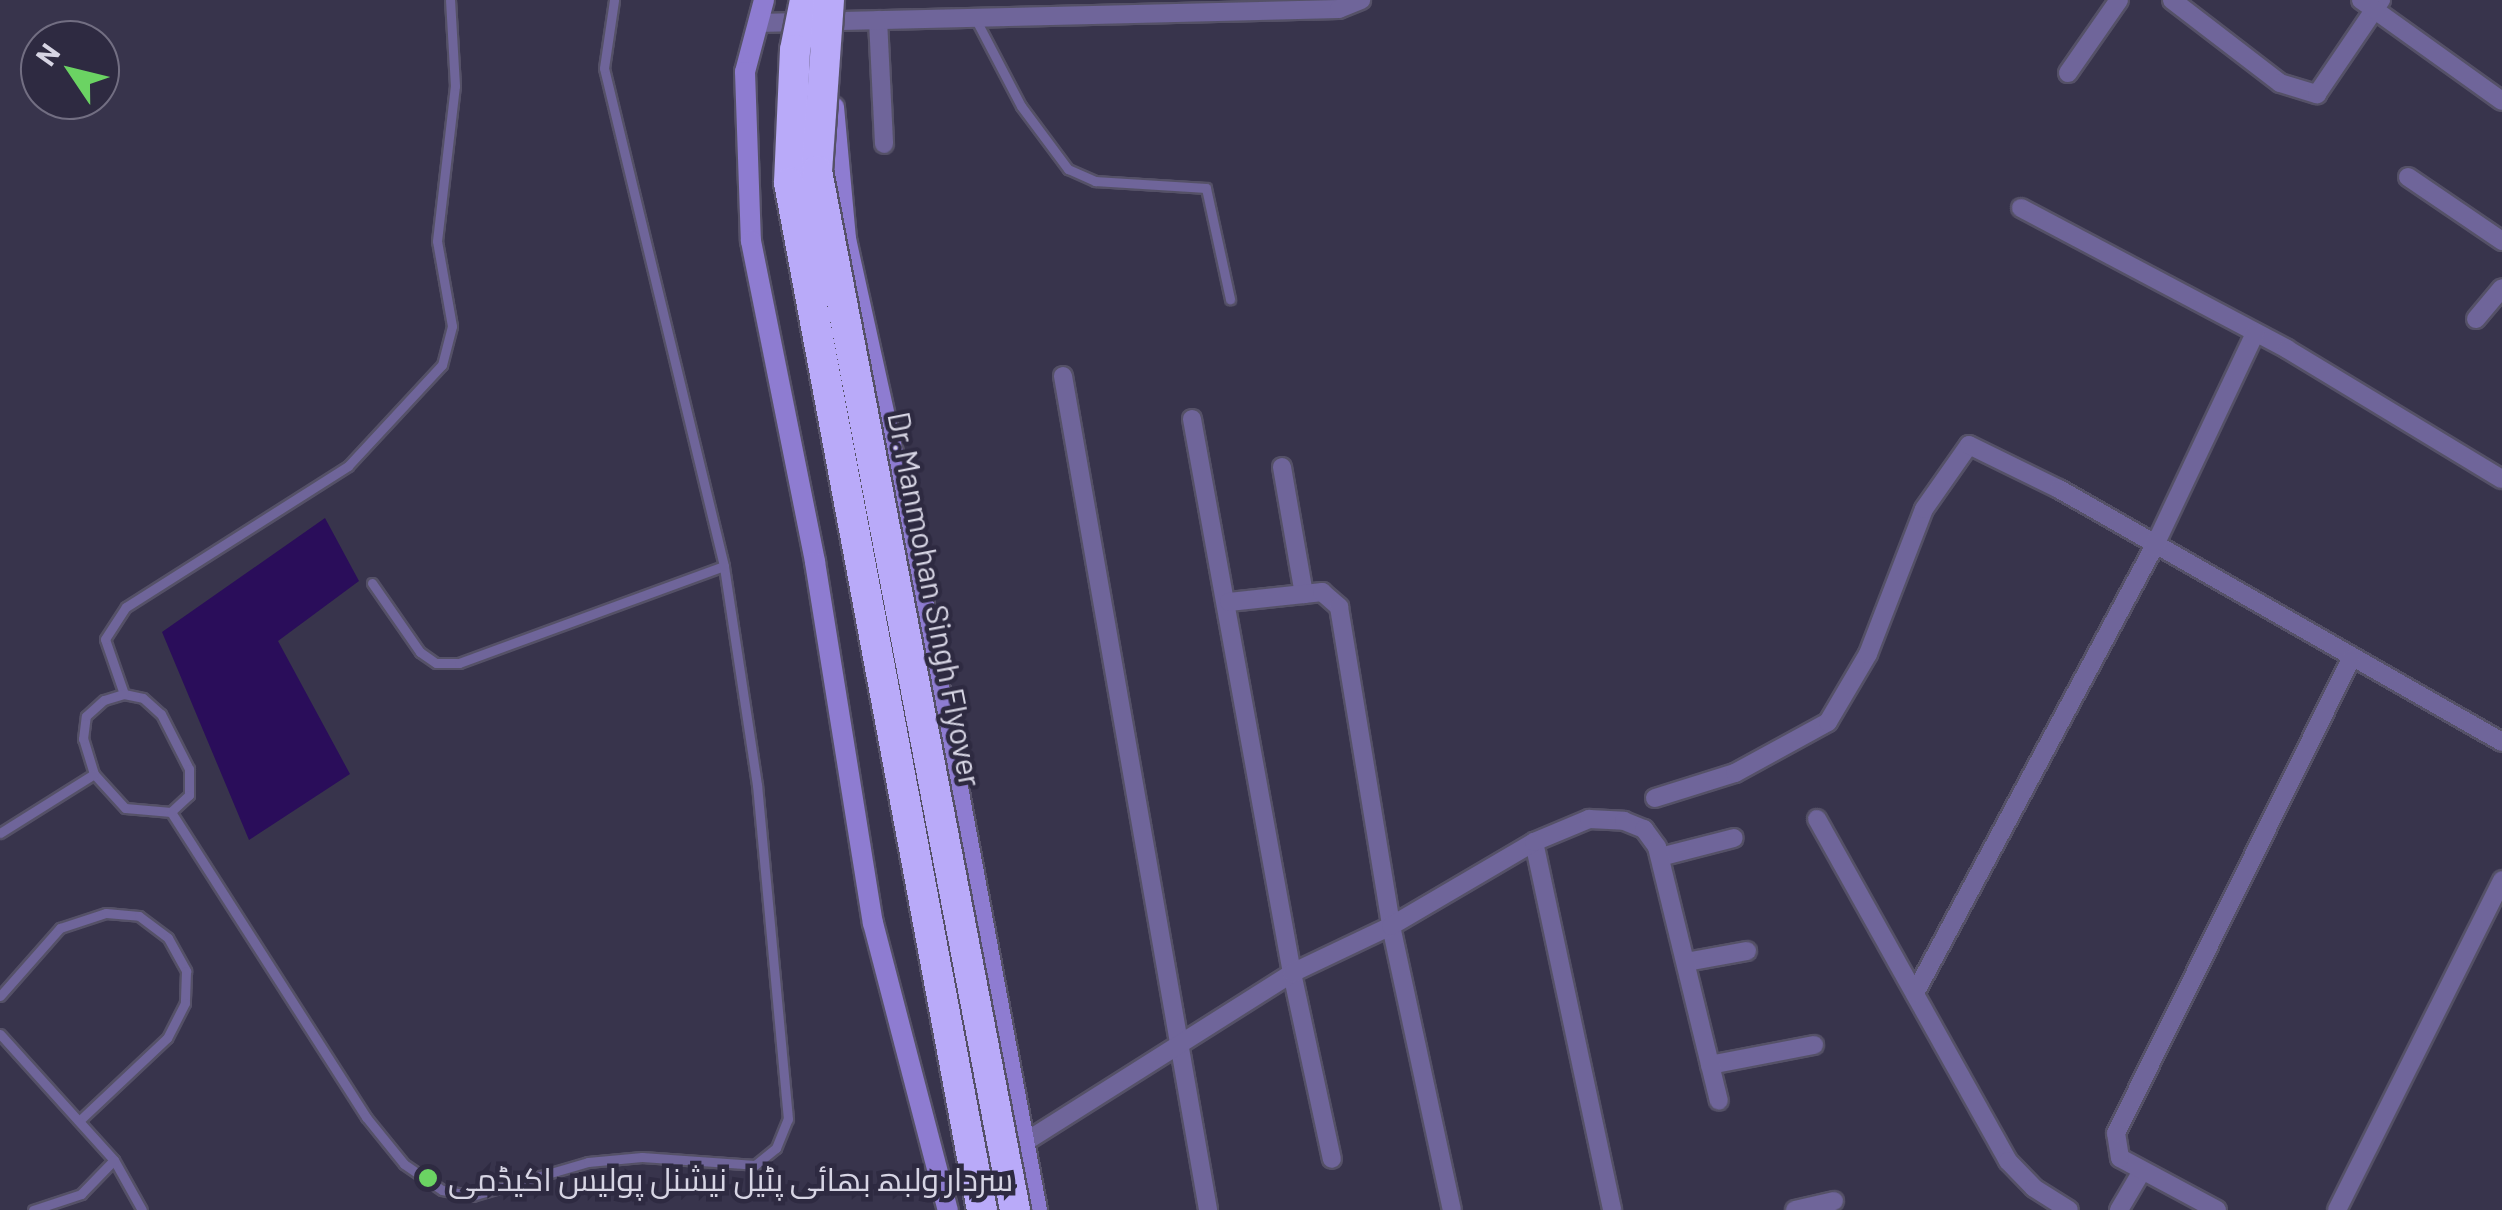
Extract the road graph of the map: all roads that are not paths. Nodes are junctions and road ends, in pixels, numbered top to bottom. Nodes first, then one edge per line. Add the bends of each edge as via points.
1 (450, 0) edge
2 (614, 0) edge
3 (764, 0) edge
4 (805, 0) edge
5 (840, 0) edge
6 (1360, 0) edge
7 (2119, 0) edge
8 (2172, 0) edge
9 (2372, 4) edge
10 (832, 11) edge
11 (975, 18) junction
12 (878, 20) junction
13 (758, 23) junction
14 (2068, 74) dead end
15 (2502, 101) edge
16 (884, 144) dead end
17 (2408, 177) dead end
18 (2022, 208) dead end
19 (2502, 242) edge
20 (2502, 288) edge
21 (1230, 299) dead end
22 (2476, 319) dead end
23 (2256, 333) junction
24 (1063, 376) dead end
25 (1192, 419) dead end
26 (1282, 467) dead end
27 (2502, 479) edge
28 (2154, 546) junction
29 (724, 566) junction
30 (372, 584) dead end
31 (1304, 594) junction
32 (1228, 602) junction
33 (2351, 659) junction
34 (124, 694) junction
35 (2502, 742) edge
36 (94, 774) junction
37 (1655, 798) dead end
38 (171, 812) junction
39 (1816, 819) dead end
40 (0, 833) edge
41 (1734, 838) dead end
42 (1534, 842) junction
43 (1660, 857) junction
44 (2502, 880) edge
45 (1391, 926) junction
46 (1747, 951) dead end
47 (1686, 962) junction
48 (1292, 973) junction
49 (1915, 993) junction
50 (0, 996) edge
51 (0, 1034) edge
52 (1182, 1041) junction
53 (1814, 1044) dead end
54 (1710, 1065) junction
55 (1719, 1101) dead end
56 (78, 1122) junction
57 (1026, 1142) junction
58 (1332, 1159) dead end
59 (114, 1160) junction
60 (2142, 1171) junction
61 (942, 1188) junction
62 (1834, 1200) dead end
63 (33, 1210) edge
64 (142, 1210) edge
65 (948, 1210) edge
66 (982, 1210) edge
67 (1015, 1210) edge
68 (1037, 1210) edge
69 (1208, 1210) edge
70 (1452, 1210) edge
71 (1612, 1210) edge
72 (1795, 1210) edge
73 (2070, 1210) edge
74 (2119, 1210) edge
75 (2216, 1210) edge
76 (2337, 1210) edge

1 - 34 lane via 455,86 437,241 452,326 442,365 348,466 126,607 105,639
2 - 29 lane via 604,68
3 - 13 street
4 - 66 highway, Dr.Manmohan Singh Flyover, bridge via 795,50 790,183
5 - 10 street
6 - 11 street via 1339,9
7 - 14 street
8 - 9 street via 2300,94 2317,94 2331,82
9 - 15 street
10 - 12 street
10 - 13 street
10 - 57 street via 833,119 846,240 909,525
10 - 67 highway, Dr.Manmohan Singh Flyover, bridge via 817,171
11 - 12 street
11 - 21 lane via 1021,106 1068,169 1096,182 1206,188
12 - 16 street
13 - 61 street via 745,72 754,258 815,562 873,923
17 - 19 street
18 - 23 street
20 - 22 street
23 - 27 street
23 - 28 street
24 - 52 street
25 - 32 street
26 - 31 street
28 - 33 street
28 - 37 street via 1970,445 1924,510 1868,654 1828,722 1735,773
28 - 49 street
29 - 30 lane via 459,664 436,663 420,652
29 - 38 lane via 756,785 788,1119 776,1148 755,1164 642,1157 588,1162 472,1196 442,1190 404,1164 366,1117
31 - 32 street
31 - 45 street via 1322,592 1339,607
32 - 48 street
33 - 35 street
33 - 60 street via 2116,1133 2120,1158
34 - 36 lane via 86,716 83,739
34 - 38 lane via 143,698 160,714 189,770 189,795
36 - 38 lane via 125,808
36 - 40 lane
39 - 49 street
41 - 43 street
42 - 43 street via 1590,819 1624,821 1644,830
42 - 45 street
42 - 71 street
43 - 47 street
44 - 76 street
45 - 48 street
45 - 70 street
46 - 47 street
47 - 54 street
48 - 52 street
48 - 58 street
49 - 73 street via 2018,1175
50 - 56 lane via 60,928 106,913 139,916 168,938 186,971 185,1003 167,1038
51 - 56 lane
52 - 57 street
52 - 69 street
53 - 54 street
54 - 55 street
56 - 59 lane
57 - 61 street
57 - 68 street
59 - 63 lane via 81,1194
59 - 64 lane
60 - 74 street
60 - 75 street
61 - 65 street
62 - 72 street

